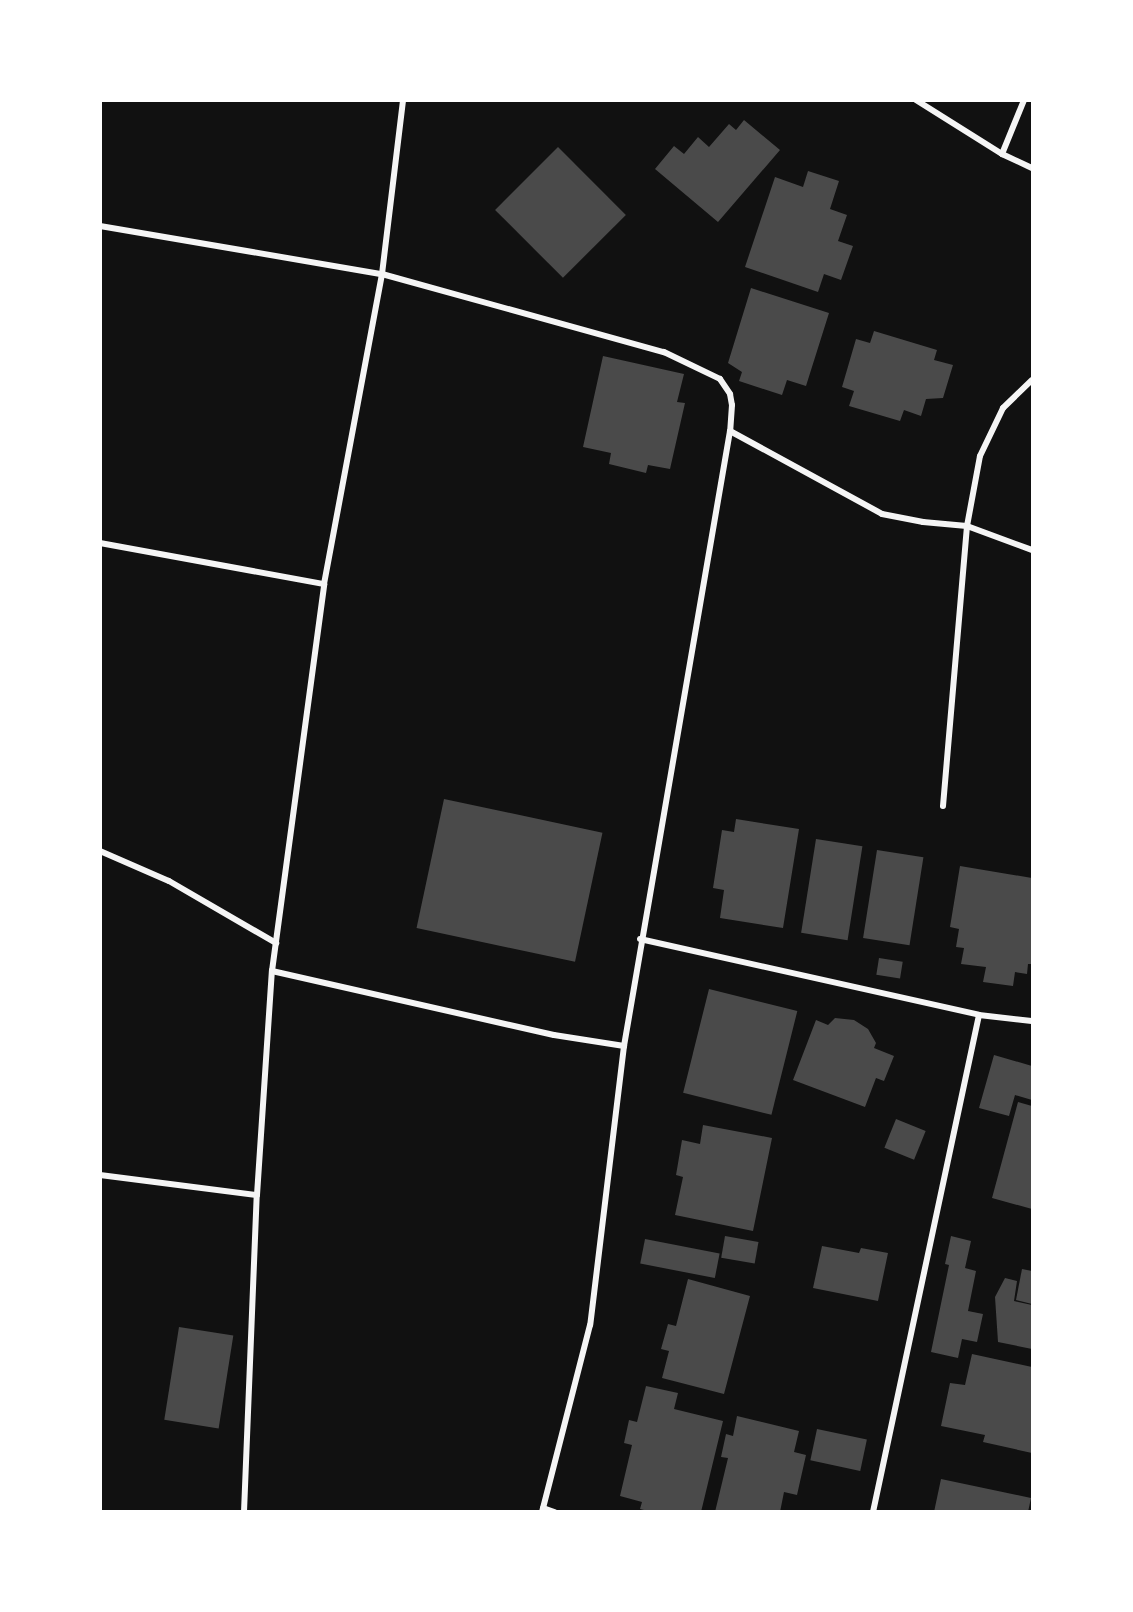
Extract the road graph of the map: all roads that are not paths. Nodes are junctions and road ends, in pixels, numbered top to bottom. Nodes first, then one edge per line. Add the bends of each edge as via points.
1 (403, 100) edge
2 (916, 100) edge
3 (1024, 100) edge
4 (1002, 154) junction
5 (1032, 168) edge
6 (100, 226) edge
7 (382, 274) junction
8 (1032, 380) edge
9 (730, 431) junction
10 (967, 526) junction
11 (100, 543) edge
12 (1032, 550) edge
13 (324, 584) junction
14 (944, 807) dead end
15 (100, 851) edge
16 (640, 939) junction
17 (276, 943) junction
18 (272, 971) junction
19 (979, 1015) junction
20 (1032, 1022) edge
21 (624, 1046) junction
22 (100, 1175) edge
23 (258, 1195) junction
24 (542, 1510) edge
25 (244, 1512) edge
26 (554, 1512) edge
27 (873, 1512) edge

1 - 7 street
2 - 4 street
3 - 4 street
4 - 5 street
6 - 7 street
7 - 9 street via 664,351 720,379 730,393
7 - 13 street
8 - 10 street via 1003,408 980,456
9 - 10 street via 882,514
9 - 16 street
10 - 12 street
10 - 14 street
11 - 13 street
13 - 17 street
15 - 17 street via 169,881
16 - 19 street
16 - 21 street
17 - 18 street
18 - 21 street via 554,1035
18 - 23 street
19 - 20 street
19 - 27 street
21 - 24 street via 590,1325
22 - 23 street
23 - 25 street
24 - 26 street

